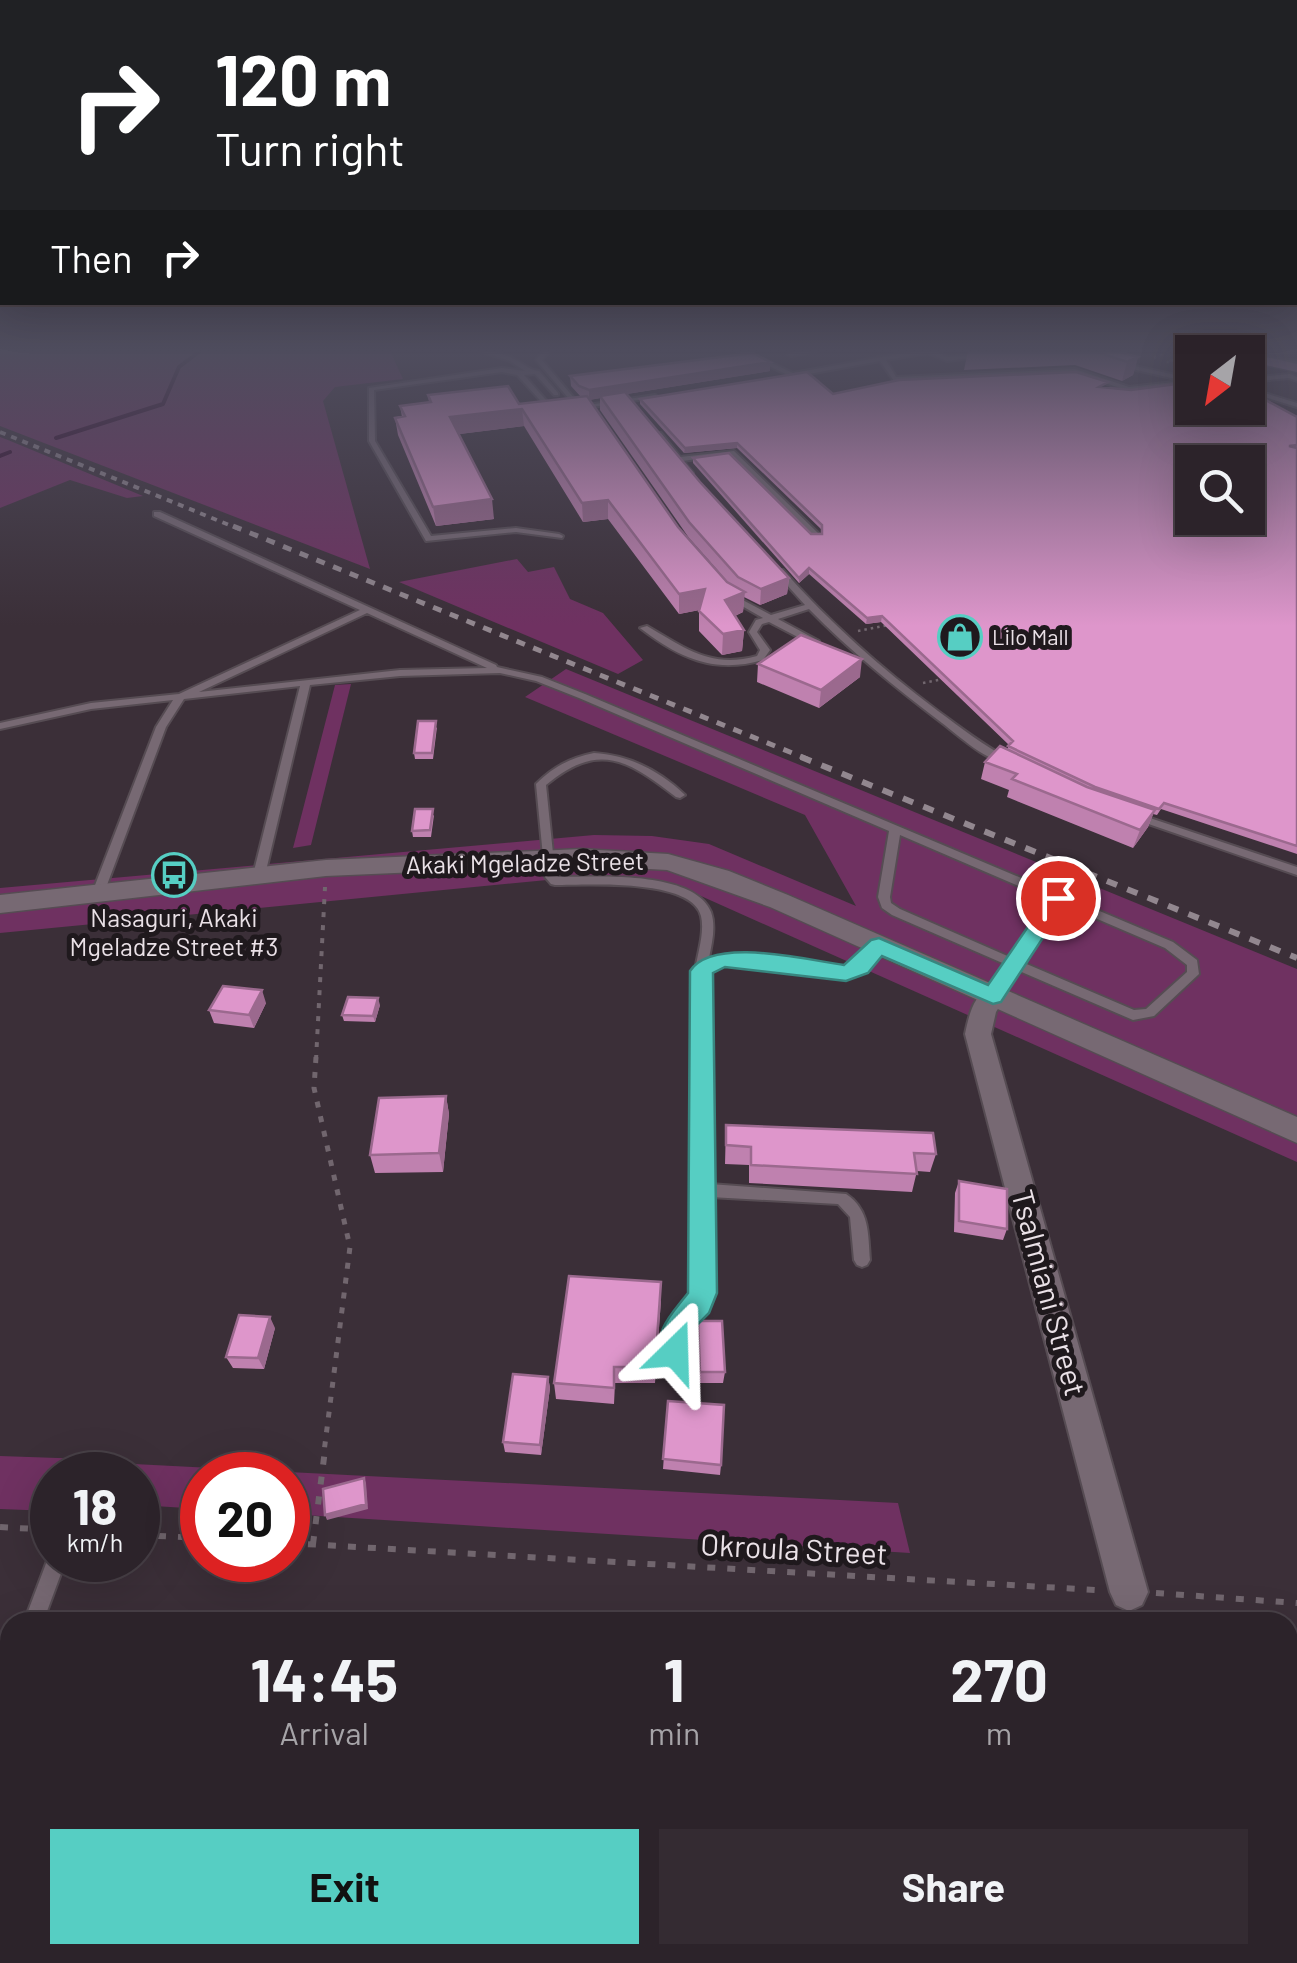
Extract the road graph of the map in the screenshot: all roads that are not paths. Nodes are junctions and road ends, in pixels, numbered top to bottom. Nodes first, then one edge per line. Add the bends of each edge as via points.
1 (373, 443) edge
2 (667, 443) edge
3 (681, 458) junction
4 (696, 482) edge
5 (157, 514) dead end
6 (816, 535) edge
7 (559, 536) dead end
8 (774, 565) edge
9 (720, 584) edge
10 (810, 606) junction
11 (364, 610) junction
12 (768, 617) junction
13 (644, 628) dead end
14 (834, 652) edge
15 (851, 661) edge
16 (500, 670) junction
17 (306, 683) junction
18 (900, 688) junction
19 (180, 697) junction
20 (0, 726) edge
21 (1021, 768) edge
22 (680, 794) dead end
23 (1130, 814) edge
24 (895, 829) junction
25 (548, 858) junction
26 (1297, 871) edge
27 (259, 875) junction
28 (98, 893) junction
29 (1058, 898) junction
30 (0, 904) edge
31 (879, 945) junction
32 (1013, 964) junction
33 (702, 971) junction
34 (993, 996) junction
35 (1297, 1132) edge
36 (702, 1190) junction
37 (862, 1260) dead end
38 (675, 1352) dead end
39 (48, 1582) edge
40 (1129, 1592) road end
41 (37, 1612) edge

1 - 7 lane via 429,539 516,530
2 - 3 lane
3 - 4 lane
3 - 6 lane via 732,452
5 - 11 lane
8 - 10 lane
9 - 12 lane
10 - 12 lane
10 - 18 lane
11 - 16 lane
11 - 19 lane
12 - 13 lane via 753,632 765,650 760,658 727,667
12 - 14 lane
15 - 18 lane
16 - 17 lane
16 - 24 lane via 582,696
17 - 19 lane
17 - 27 lane
18 - 21 lane
19 - 20 lane via 91,706
19 - 28 lane via 160,727
22 - 25 lane via 620,758 573,758 540,784
23 - 26 lane
24 - 29 lane
24 - 32 lane via 886,905
25 - 27 street, Akaki Mgeladze Street
25 - 31 street, Akaki Mgeladze Street via 668,862 720,877
25 - 33 lane via 555,881 647,884 700,900 707,914
27 - 28 street, Akaki Mgeladze Street
28 - 30 street, Akaki Mgeladze Street
29 - 32 lane
29 - 32 lane via 1181,951 1193,963 1192,974 1149,1013 1133,1015
31 - 33 lane via 846,973 725,959
31 - 34 street, Akaki Mgeladze Street
32 - 34 lane
33 - 36 lane
34 - 35 street, Akaki Mgeladze Street
34 - 40 street, Tsalmiani Street via 978,1034
36 - 37 lane via 841,1198 859,1216
36 - 38 lane via 702,1293 679,1323
39 - 41 lane

